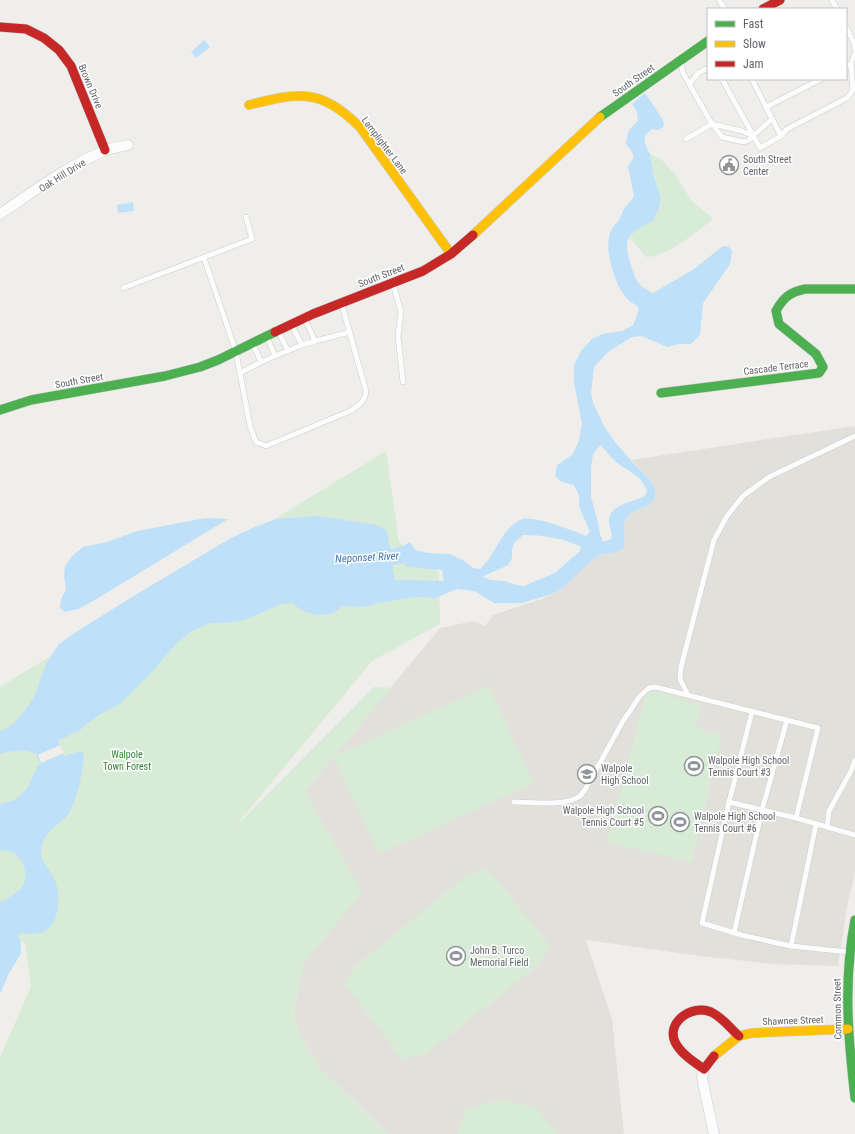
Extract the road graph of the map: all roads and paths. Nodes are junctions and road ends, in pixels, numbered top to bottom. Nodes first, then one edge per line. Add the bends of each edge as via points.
1 (780, 0) edge
2 (765, 8) edge
3 (0, 27) edge
4 (847, 29) edge
5 (707, 42) edge
6 (855, 49) edge
7 (855, 53) edge
8 (680, 60) junction
9 (848, 65) edge
10 (707, 68) edge
11 (723, 80) edge
12 (752, 80) edge
13 (819, 80) edge
14 (690, 84) junction
15 (249, 106) dead end
16 (766, 107) junction
17 (772, 118) junction
18 (712, 124) junction
19 (753, 136) junction
20 (781, 136) junction
21 (686, 139) dead end
22 (128, 145) dead end
23 (106, 150) junction
24 (0, 214) edge
25 (246, 217) dead end
26 (451, 254) junction
27 (204, 258) junction
28 (393, 282) junction
29 (123, 288) dead end
30 (855, 289) edge
31 (342, 302) junction
32 (304, 318) junction
33 (291, 324) junction
34 (278, 330) junction
35 (350, 332) junction
36 (267, 336) junction
37 (315, 341) junction
38 (252, 343) junction
39 (302, 345) junction
40 (288, 351) junction
41 (236, 352) junction
42 (276, 356) junction
43 (261, 362) junction
44 (240, 373) junction
45 (404, 382) dead end
46 (661, 393) dead end
47 (0, 410) edge
48 (855, 436) edge
49 (688, 695) junction
50 (752, 712) junction
51 (787, 720) junction
52 (855, 760) edge
53 (514, 802) dead end
54 (729, 802) junction
55 (762, 810) junction
56 (796, 818) junction
57 (816, 824) junction
58 (827, 827) junction
59 (855, 835) edge
60 (855, 920) edge
61 (734, 933) junction
62 (791, 946) junction
63 (849, 952) junction
64 (848, 1029) junction
65 (739, 1036) junction
66 (853, 1068) edge
67 (704, 1069) junction
68 (855, 1098) edge
69 (714, 1134) edge

1 - 2 street
3 - 23 street, Brown Drive via 26,29 44,38 59,50 71,66
4 - 6 lane
5 - 8 street, South Street
7 - 9 lane
8 - 14 lane via 683,73
8 - 26 street, South Street via 595,121
9 - 20 lane via 853,90 847,98 787,129
10 - 14 lane via 698,73
11 - 19 lane
12 - 16 lane
13 - 16 lane
14 - 18 lane
15 - 26 street, Lamplighter Lane via 285,96 300,96 329,102 342,110 360,127
16 - 17 lane
17 - 19 lane
17 - 20 lane
18 - 19 lane
18 - 19 lane via 722,137 744,142
18 - 21 lane
19 - 20 lane via 760,148
22 - 23 street, Oak Hill Drive
23 - 24 street, Oak Hill Drive via 68,169
25 - 27 lane via 252,239
26 - 28 street, South Street via 423,271
27 - 29 lane
27 - 41 lane
28 - 31 street, South Street
28 - 45 lane via 401,312 398,336
30 - 46 street, Cascade Terrace via 798,290 788,294 776,311 779,324 816,354 823,367 822,371
31 - 32 street, South Street
31 - 35 lane
32 - 33 street, South Street
32 - 37 lane
33 - 34 street, South Street
33 - 39 lane
34 - 36 street, South Street
34 - 40 lane
35 - 37 lane
35 - 44 lane via 366,391 360,405 266,446 256,442 250,426
36 - 38 street, South Street
36 - 42 lane
37 - 39 lane
38 - 41 street, South Street
38 - 43 lane
39 - 40 lane
40 - 42 lane
41 - 44 lane
41 - 47 street, South Street via 184,372 30,400
42 - 43 lane
43 - 44 lane
48 - 49 lane via 769,478 743,496 727,516 714,540 680,667 680,679
49 - 50 lane
49 - 53 lane via 655,687 644,692 623,721 580,796 553,803
50 - 51 lane
50 - 54 lane
51 - 55 lane
51 - 56 lane via 818,728
52 - 58 lane via 829,811
54 - 55 lane
54 - 61 lane via 702,923
55 - 56 lane
55 - 61 lane
56 - 57 lane
57 - 58 lane
57 - 62 lane
58 - 59 lane
60 - 63 street, Common Street
61 - 62 lane
62 - 63 lane
63 - 64 street, Common Street
64 - 65 street, Shawnee Street via 752,1033
64 - 66 street, Common Street
65 - 67 street via 714,1055
65 - 67 street via 710,1012 693,1010 684,1013 675,1027 673,1037 687,1057
66 - 68 street, Common Street
67 - 69 street via 702,1078

